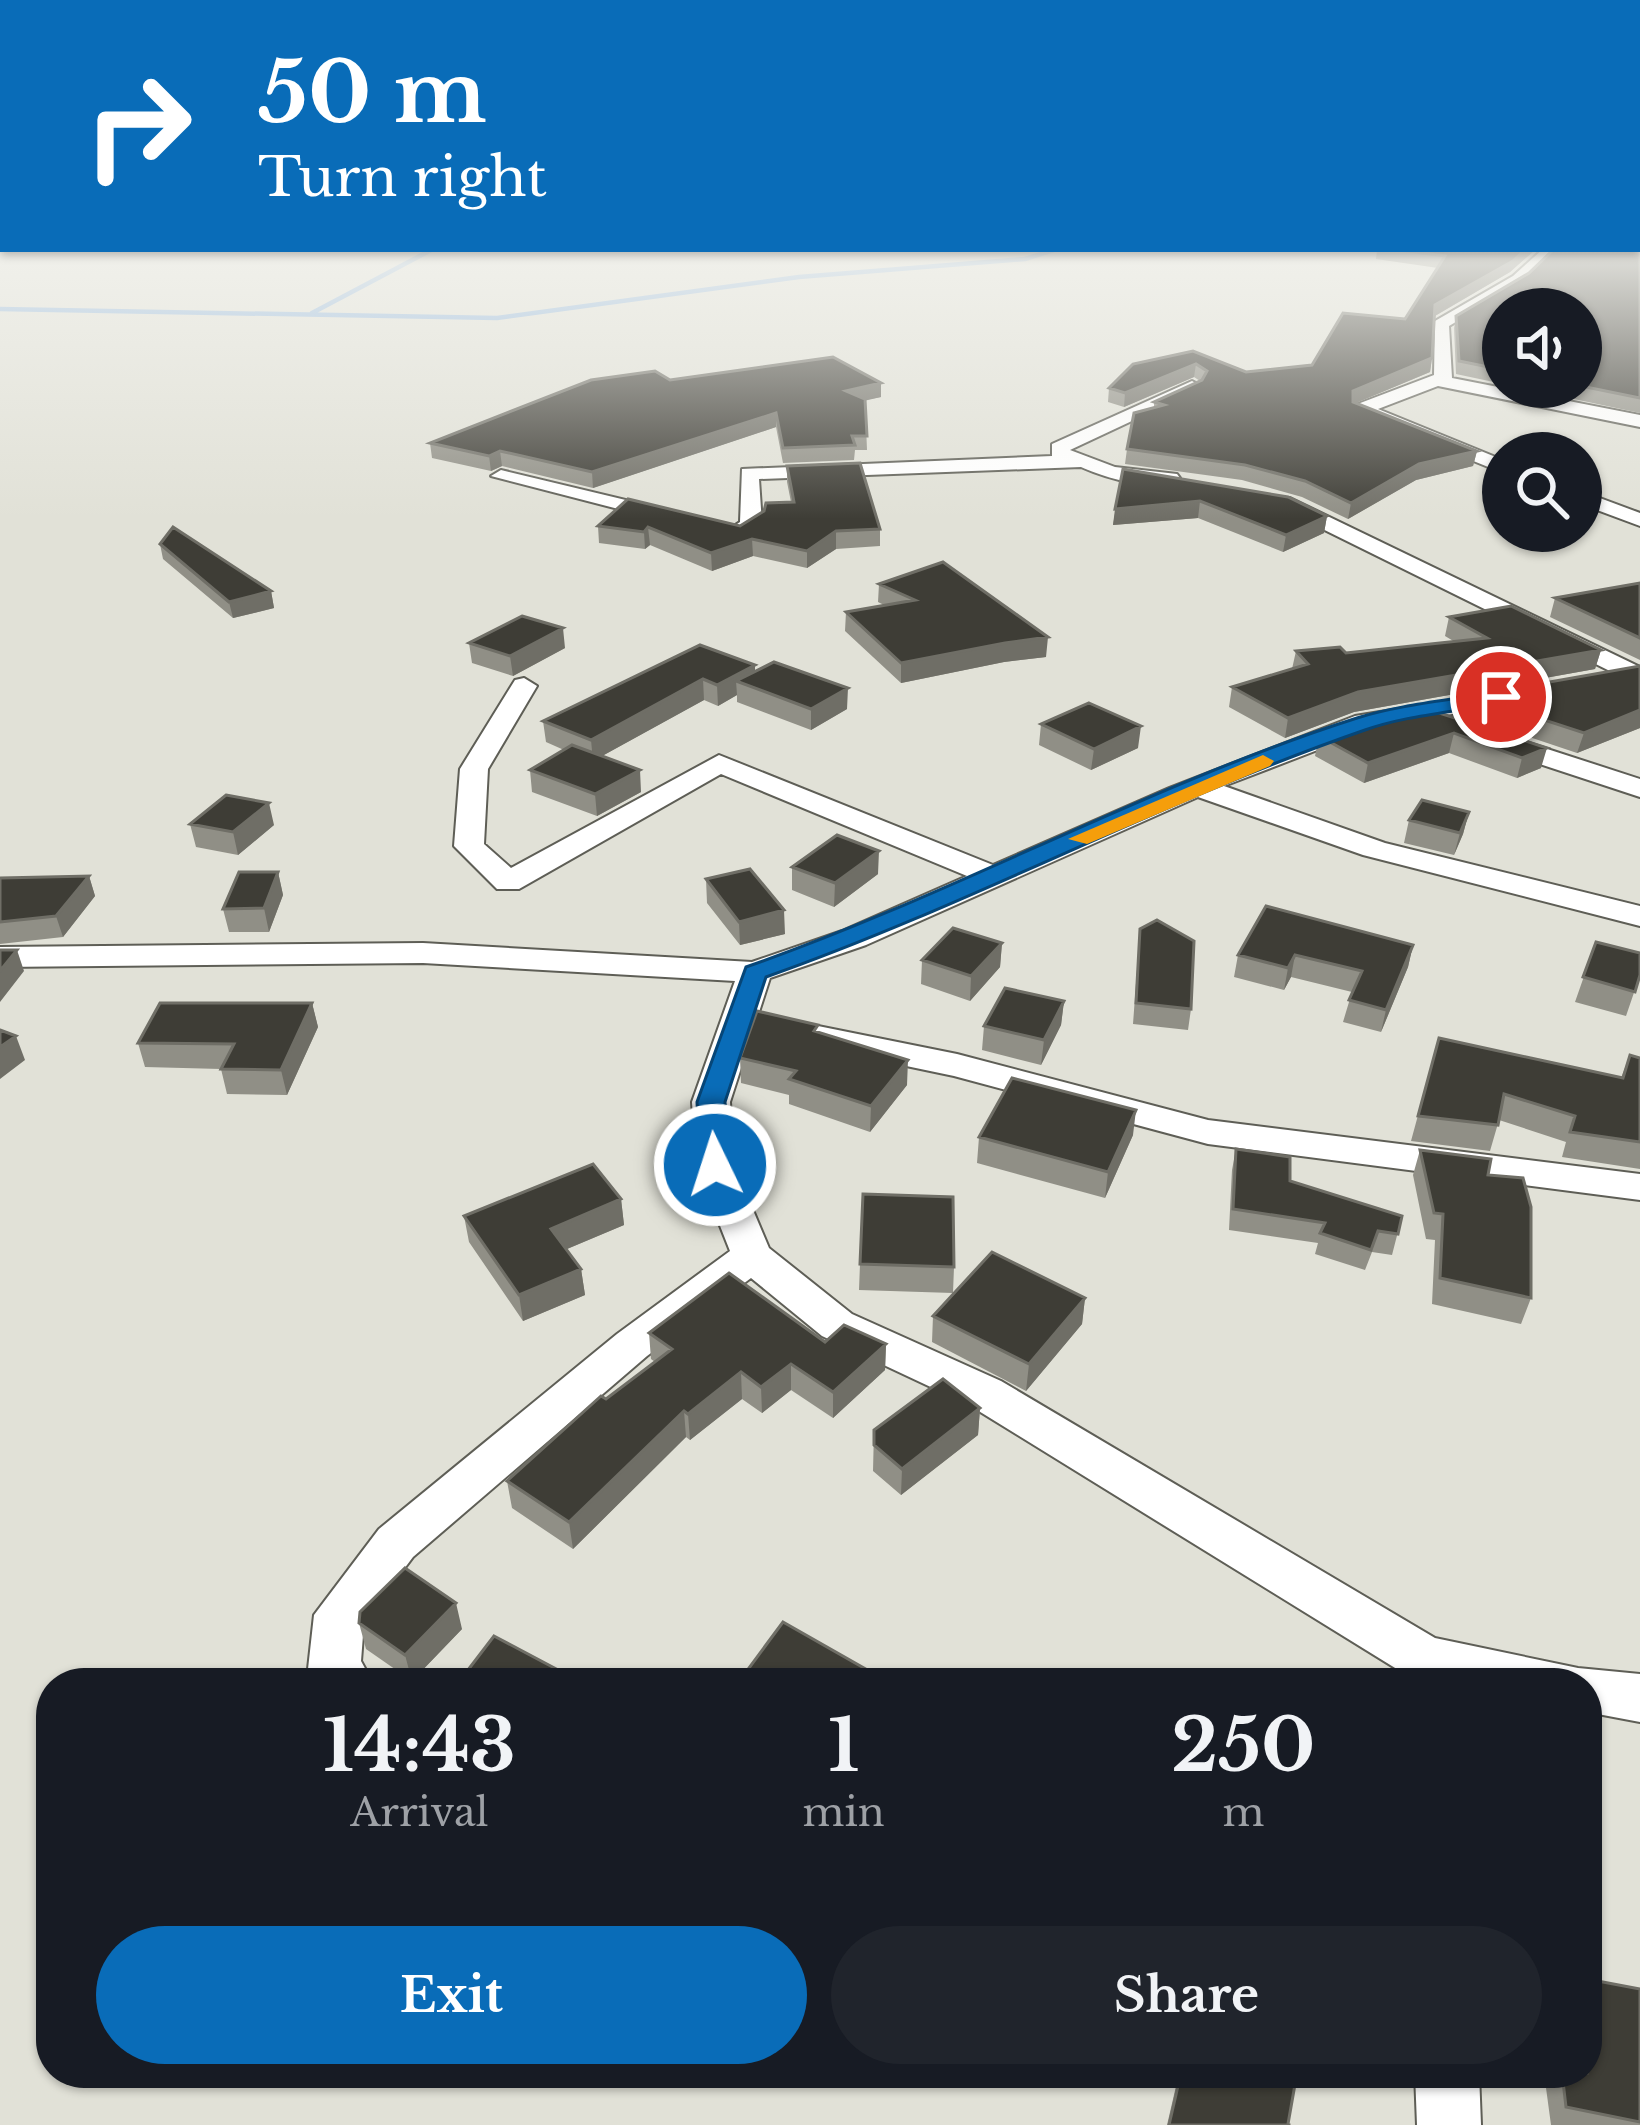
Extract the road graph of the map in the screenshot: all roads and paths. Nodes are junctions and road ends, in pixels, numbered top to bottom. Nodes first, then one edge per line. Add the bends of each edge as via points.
1 (1448, 320) edge
2 (1438, 381) junction
3 (1192, 386) edge
4 (1640, 422) edge
5 (1482, 459) edge
6 (1064, 461) junction
7 (501, 476) dead end
8 (1203, 483) edge
9 (1258, 495) edge
10 (1602, 505) edge
11 (1640, 520) edge
12 (1638, 674) edge
13 (1586, 681) edge
14 (524, 686) dead end
15 (1544, 689) edge
16 (1415, 713) junction
17 (1198, 787) junction
18 (1640, 788) edge
19 (995, 878) junction
20 (1640, 916) edge
21 (0, 957) edge
22 (755, 973) junction
23 (740, 1014) junction
24 (1640, 1186) edge
25 (752, 1256) junction
26 (334, 1668) edge
27 (1421, 1668) edge
28 (1602, 1691) edge
29 (1640, 1698) edge
30 (1448, 2088) edge
31 (1449, 2125) edge

1 - 2 street
2 - 4 street
2 - 5 street via 1363,413
3 - 6 street via 1059,448
6 - 7 street via 748,473 752,524 738,533
6 - 8 street
9 - 12 street via 1294,505
10 - 11 street
12 - 13 street
14 - 19 street via 474,769 469,846 508,881 719,763
15 - 16 street
16 - 17 street via 1365,722
16 - 18 street
17 - 19 street
17 - 20 street via 1374,849
19 - 22 street
21 - 22 street via 422,953
22 - 23 street
23 - 24 street via 1208,1132
23 - 25 street via 711,1102 715,1165
25 - 26 street via 632,1345 396,1544 339,1615
25 - 27 street via 837,1325 985,1393
28 - 29 street
30 - 31 street

